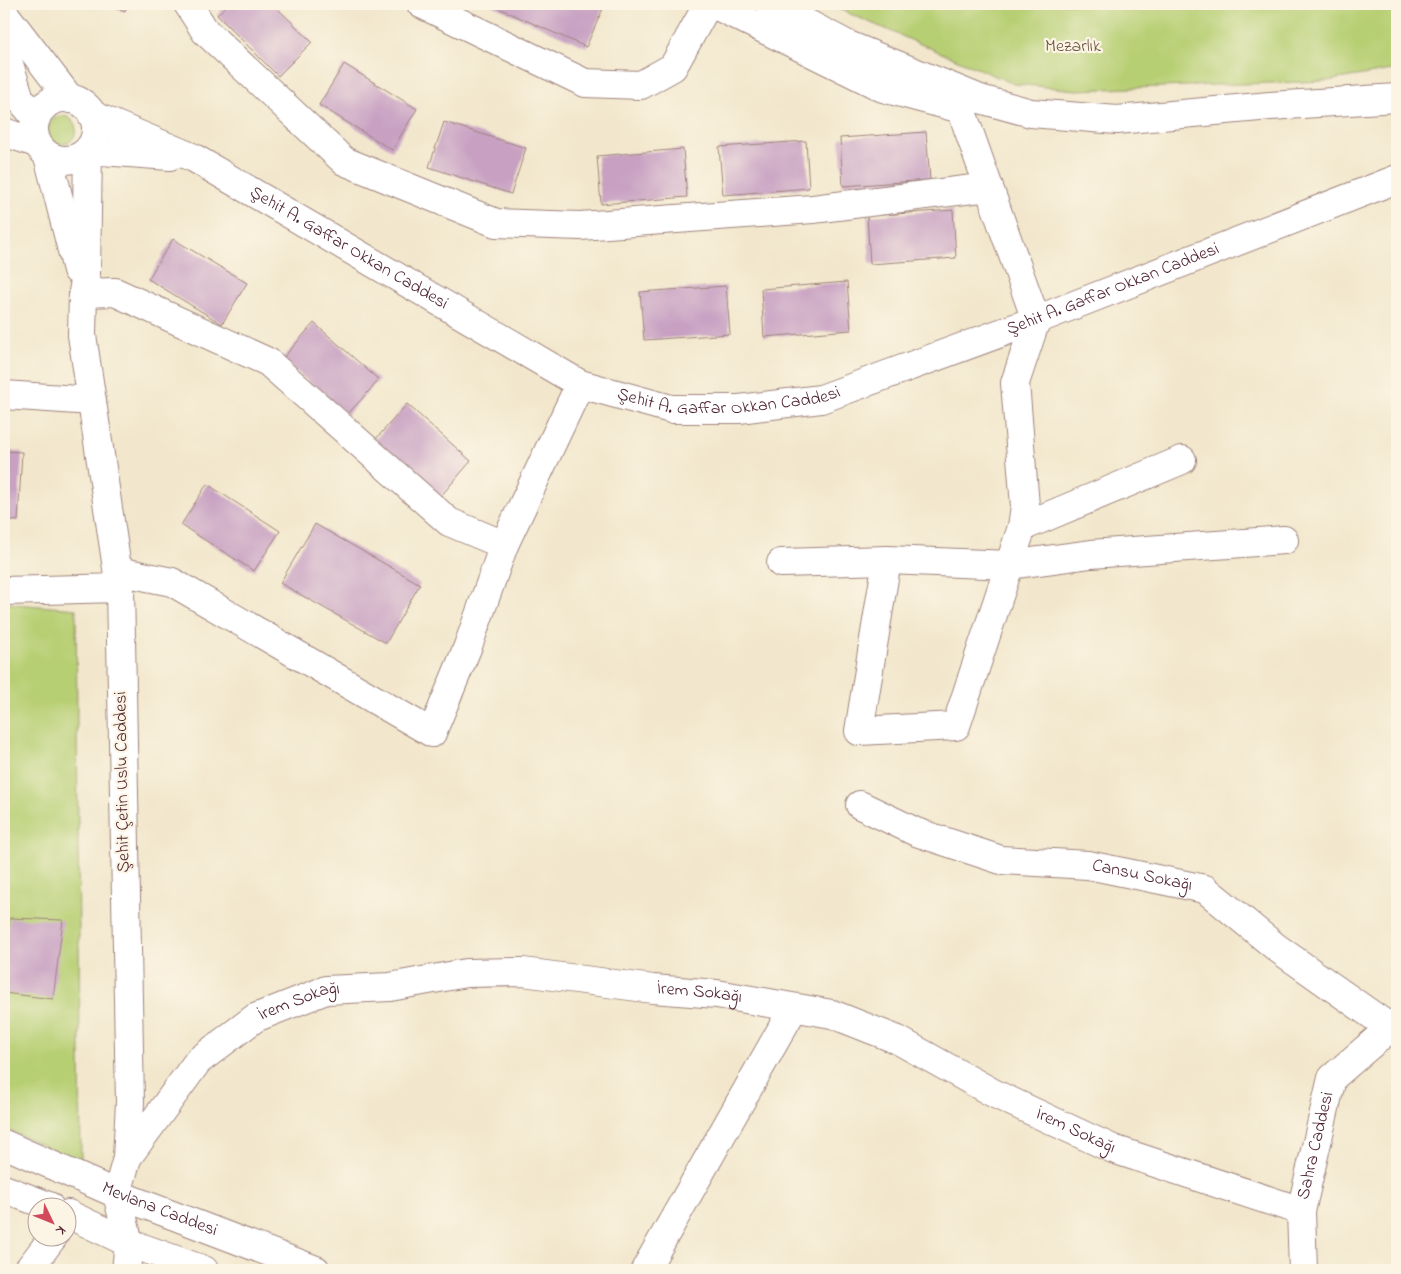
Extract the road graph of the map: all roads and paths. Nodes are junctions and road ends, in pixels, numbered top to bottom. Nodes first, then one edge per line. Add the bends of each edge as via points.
1 (188, 4) edge
2 (421, 4) edge
3 (708, 4) edge
4 (713, 4) edge
5 (770, 4) edge
6 (4, 13) edge
7 (4, 48) edge
8 (10, 91) edge
9 (70, 98) junction
10 (1397, 98) edge
11 (92, 115) junction
12 (4, 132) edge
13 (40, 139) junction
14 (194, 158) junction
15 (1397, 179) edge
16 (990, 187) junction
17 (83, 293) junction
18 (1036, 320) junction
19 (580, 384) junction
20 (4, 394) edge
21 (92, 401) junction
22 (1182, 460) dead end
23 (1022, 527) junction
24 (1284, 540) dead end
25 (504, 545) junction
26 (887, 560) junction
27 (782, 563) dead end
28 (1010, 566) junction
29 (119, 580) junction
30 (4, 591) edge
31 (860, 805) dead end
32 (793, 1009) junction
33 (1393, 1024) edge
34 (4, 1144) edge
35 (127, 1158) junction
36 (4, 1189) edge
37 (117, 1194) junction
38 (28, 1199) edge
39 (1301, 1210) junction
40 (78, 1219) edge
41 (129, 1243) junction
42 (46, 1246) edge
43 (28, 1270) edge
44 (126, 1270) edge
45 (204, 1270) edge
46 (316, 1270) edge
47 (645, 1270) edge
48 (1303, 1270) edge

1 - 16 street via 205,31 344,161 496,223 590,225 813,209
2 - 3 street via 585,83 641,84 673,67
4 - 16 street via 883,88 961,109
5 - 10 street via 848,45 980,99 1031,113 1117,120
6 - 9 street, Şehit A. Gaffar Okkan Caddesi
7 - 8 street
8 - 13 street via 20,99
9 - 11 street, Şehit A. Gaffar Okkan Caddesi via 83,104
9 - 13 street via 50,102 41,109
11 - 13 street via 96,133 88,149 74,159 65,161
11 - 14 street, Şehit A. Gaffar Okkan Caddesi
12 - 13 street
13 - 17 street
14 - 17 street via 88,150
14 - 19 street, Şehit A. Gaffar Okkan Caddesi
15 - 18 street, Şehit A. Gaffar Okkan Caddesi
16 - 18 street
17 - 21 street, Şehit Çetin Uslu Caddesi via 82,335
17 - 25 street via 115,292 268,362 449,522
18 - 19 street, Şehit A. Gaffar Okkan Caddesi via 820,399 739,409 671,409
18 - 23 street via 1015,384 1025,506
19 - 25 street
20 - 21 street
21 - 29 street, Şehit Çetin Uslu Caddesi
22 - 23 street
23 - 28 street
24 - 28 street via 1091,554
25 - 29 street via 468,646 432,733 172,582
26 - 27 street
26 - 28 street
26 - 28 street via 859,731 956,726
29 - 30 street
29 - 35 street, Şehit Çetin Uslu Caddesi via 130,1102
31 - 33 street, Cansu Sokağı via 916,832 1002,860 1088,865 1205,889 1277,948
32 - 35 street, İrem Sokağı via 717,994 653,990 523,972 466,973 390,987 326,990 255,1018 198,1061
32 - 39 street, İrem Sokağı via 832,1014 898,1040 995,1094 1113,1149
32 - 47 street
33 - 39 street, Sahra Caddesi via 1332,1078
34 - 37 street, Mevlana Caddesi
35 - 37 street, Şehit Çetin Uslu Caddesi
36 - 38 street
37 - 41 street, Şehit Çetin Uslu Caddesi
37 - 46 street, Mevlana Caddesi
39 - 48 street, Sahra Caddesi
40 - 41 street
41 - 44 street, Şehit Çetin Uslu Caddesi
41 - 45 street
42 - 43 street

